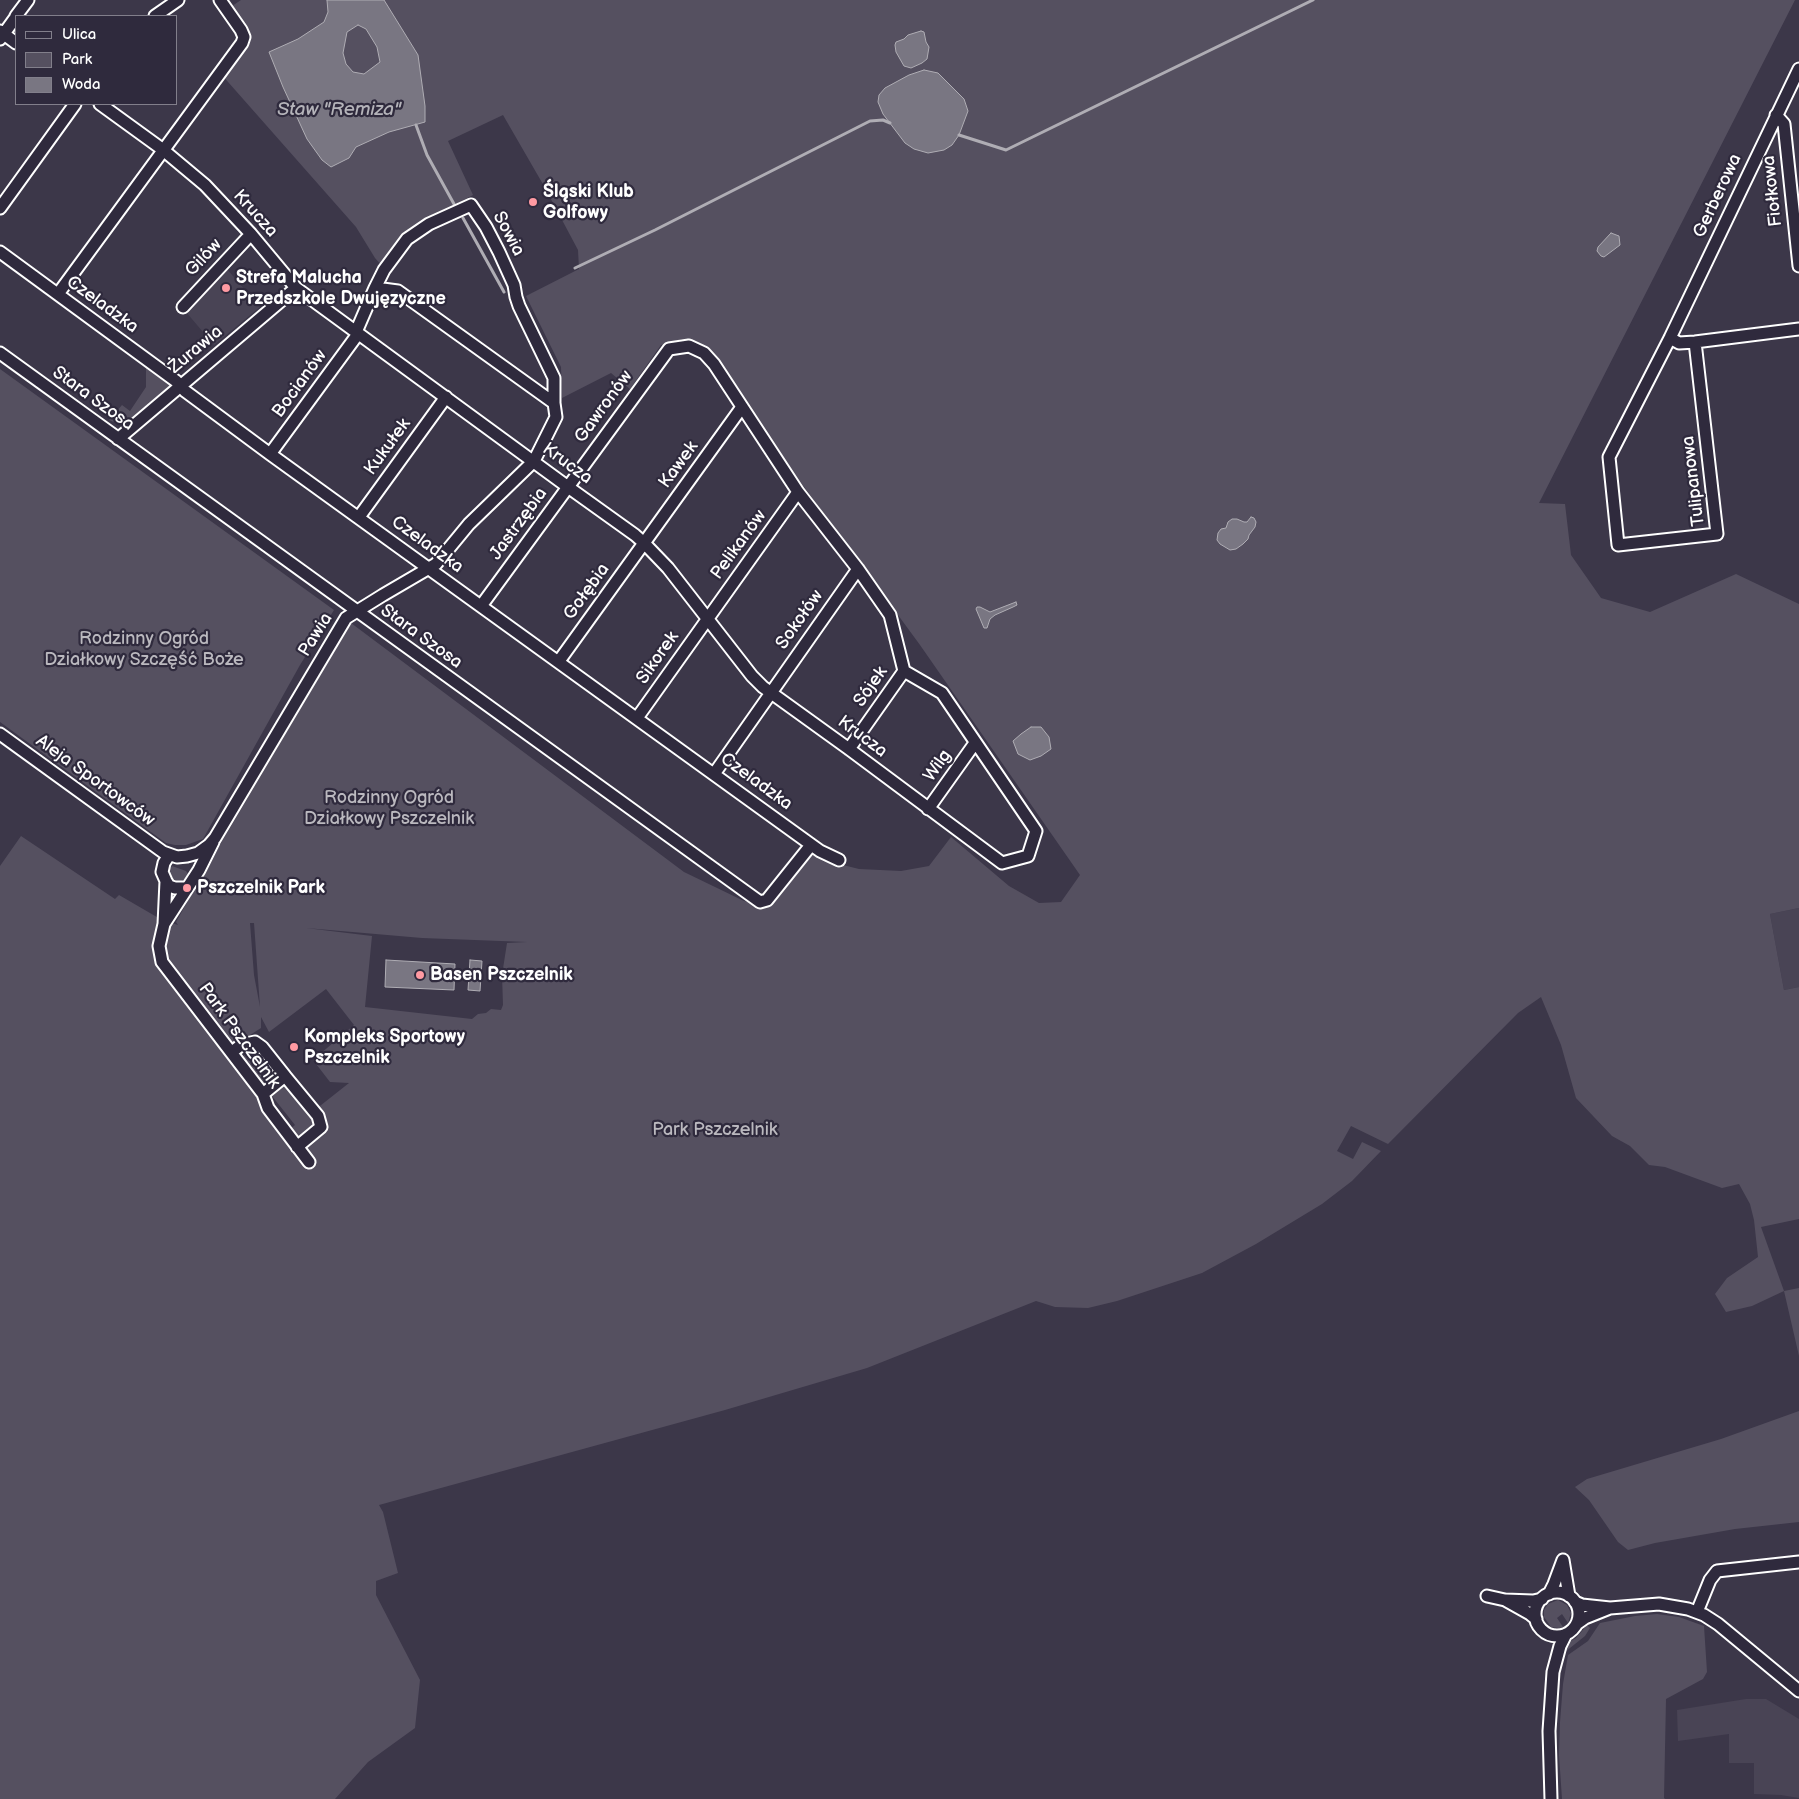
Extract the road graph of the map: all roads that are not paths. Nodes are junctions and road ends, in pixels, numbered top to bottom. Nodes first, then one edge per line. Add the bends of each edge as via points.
1 (28, 0) edge
2 (178, 0) edge
3 (220, 0) edge
4 (17, 15) edge
5 (156, 15) edge
6 (15, 17) edge
7 (1, 35) edge
8 (15, 42) edge
9 (1799, 69) edge
10 (74, 105) edge
11 (101, 105) edge
12 (1776, 115) junction
13 (162, 149) junction
14 (0, 208) edge
15 (251, 234) junction
16 (0, 252) edge
17 (1799, 266) edge
18 (296, 288) junction
19 (375, 288) junction
20 (58, 294) junction
21 (183, 307) dead end
22 (1799, 329) edge
23 (357, 333) junction
24 (1670, 338) junction
25 (1695, 342) junction
26 (0, 353) edge
27 (180, 386) junction
28 (446, 397) junction
29 (554, 403) junction
30 (742, 407) junction
31 (118, 439) junction
32 (270, 454) junction
33 (534, 461) junction
34 (568, 486) junction
35 (798, 492) junction
36 (359, 517) junction
37 (644, 543) junction
38 (430, 569) junction
39 (858, 569) junction
40 (481, 606) junction
41 (356, 611) junction
42 (707, 618) junction
43 (559, 661) junction
44 (904, 671) junction
45 (771, 692) junction
46 (637, 718) junction
47 (0, 734) edge
48 (975, 743) junction
49 (849, 748) junction
50 (714, 774) junction
51 (928, 809) junction
52 (215, 838) junction
53 (811, 845) junction
54 (175, 856) junction
55 (839, 860) dead end
56 (195, 877) junction
57 (166, 881) junction
58 (187, 888) junction
59 (164, 924) junction
60 (232, 1052) junction
61 (286, 1076) junction
62 (263, 1094) junction
63 (297, 1147) junction
64 (309, 1162) dead end
65 (1799, 1562) edge
66 (1799, 1566) edge
67 (1487, 1596) dead end
68 (1546, 1596) junction
69 (1572, 1599) junction
70 (1505, 1600) junction
71 (1610, 1608) junction
72 (1698, 1612) junction
73 (1536, 1619) junction
74 (1578, 1623) junction
75 (1547, 1633) junction
76 (1566, 1634) junction
77 (1553, 1672) junction
78 (1797, 1685) edge
79 (1551, 1799) edge

1 - 4 street
2 - 5 street
3 - 13 street via 244,38
6 - 7 street
7 - 8 street
9 - 12 street, Gerberowa
10 - 14 street
11 - 13 street, Krucza
12 - 17 street, Fiołkowa via 1784,124
12 - 24 street, Gerberowa
13 - 15 street, Krucza via 205,184
13 - 20 street
15 - 18 street, Krucza
15 - 21 street, Gilów
16 - 20 street, Czeladzka
18 - 23 street, Krucza
18 - 27 street, Żurawia
19 - 23 street, Sowia
19 - 29 street via 398,291
19 - 29 street, Sowia via 407,239 429,224 471,205 499,252 514,285 519,306 554,378
20 - 27 street, Czeladzka
22 - 25 street
23 - 28 street, Krucza
23 - 32 street, Bocianów
24 - 25 street via 1679,343
24 - 25 street, Tulipanowa via 1609,457 1618,545 1717,534
26 - 31 street, Stara Szosa
27 - 31 street, Żurawia
27 - 32 street, Czeladzka
28 - 33 street, Krucza
28 - 36 street, Kukułek
29 - 33 street, Sowia via 556,416
30 - 34 street, Gawronów via 704,353 688,346 669,349
30 - 35 street
30 - 37 street, Kawek
31 - 41 street, Stara Szosa
32 - 36 street, Czeladzka
33 - 34 street, Krucza
33 - 38 street, Pawia via 469,524
34 - 37 street, Krucza
34 - 40 street, Jastrzębia
35 - 39 street
35 - 42 street, Pelikanów
36 - 38 street, Czeladzka
37 - 42 street, Krucza
37 - 43 street, Gołębia
38 - 40 street, Czeladzka
38 - 41 street, Pawia
39 - 44 street via 890,615
39 - 45 street, Sokołów
40 - 43 street, Czeladzka
41 - 52 street, Pawia via 342,623
41 - 53 street, Stara Szosa via 760,902 767,900
42 - 45 street, Krucza via 752,676
42 - 46 street, Sikorek
43 - 46 street, Czeladzka
44 - 48 street via 942,693
44 - 49 street, Sójek
45 - 49 street, Krucza
45 - 50 street, Sokołów
46 - 50 street, Czeladzka
47 - 54 street, Aleja Sportowców
48 - 51 street, Wilg
48 - 51 street, Krucza via 1036,831 1028,856 1002,863
49 - 51 street, Krucza
50 - 53 street, Czeladzka
52 - 54 street, Pawia via 200,852
52 - 56 street, Park Pszczelnik
53 - 55 street, Czeladzka
54 - 56 street via 191,867
54 - 57 street, Park Pszczelnik via 164,863 162,872
56 - 58 street, Park Pszczelnik
57 - 58 street via 169,886
57 - 59 street, Park Pszczelnik
58 - 59 street, Park Pszczelnik
59 - 60 street, Park Pszczelnik via 159,946 162,962
60 - 61 street via 241,1045 255,1042
60 - 62 street, Park Pszczelnik
61 - 62 street
61 - 63 street via 318,1116 321,1127
62 - 63 street, Park Pszczelnik via 268,1108
63 - 64 street, Park Pszczelnik
65 - 66 street
65 - 72 street via 1716,1571
67 - 70 street
68 - 69 street via 1559,1592
68 - 69 street via 1563,1560
68 - 70 street via 1533,1600
68 - 73 street via 1536,1610
69 - 71 street via 1582,1605
69 - 74 street via 1579,1612
70 - 73 street
71 - 72 street via 1659,1604
71 - 74 street
72 - 78 street
73 - 75 street
74 - 76 street
75 - 76 street via 1556,1636
75 - 77 street
76 - 77 street
77 - 79 street via 1549,1731

